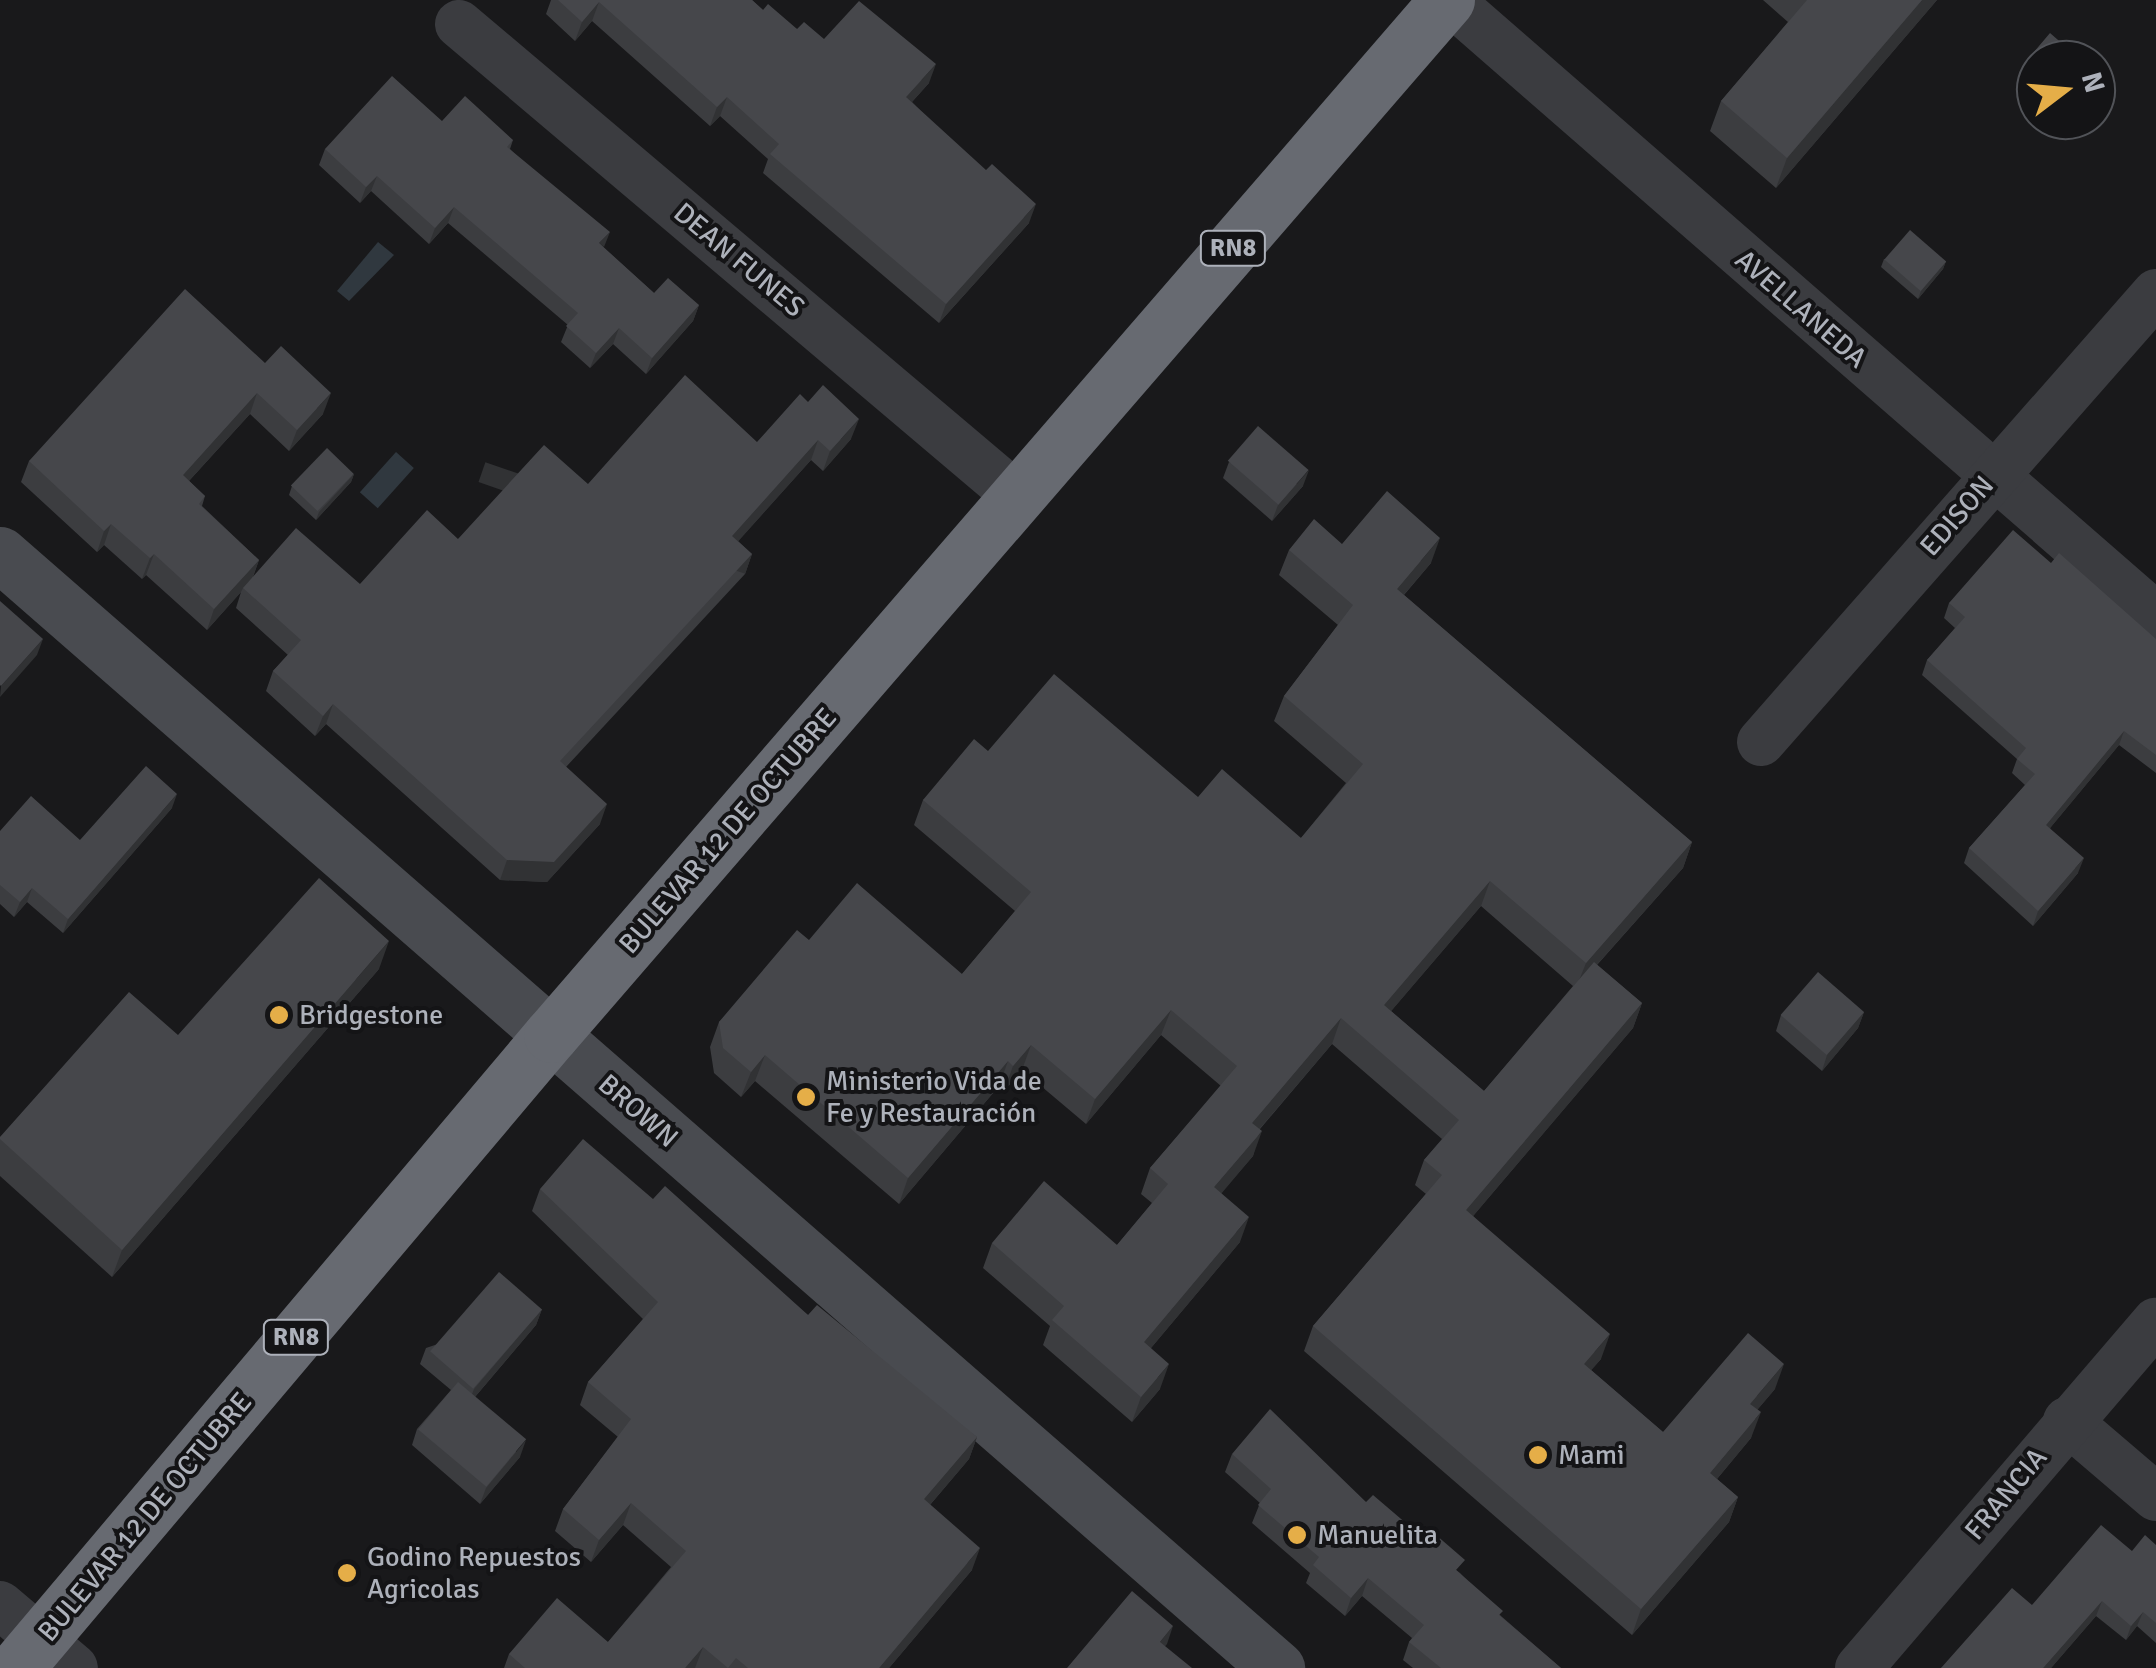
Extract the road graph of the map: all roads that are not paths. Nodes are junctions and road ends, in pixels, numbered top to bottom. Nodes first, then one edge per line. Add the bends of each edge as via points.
1 (1448, 0) edge
2 (459, 24) dead end
3 (2156, 293) edge
4 (1991, 476) junction
5 (1018, 497) junction
6 (0, 554) edge
7 (2156, 616) edge
8 (1761, 742) dead end
9 (551, 1034) junction
10 (2156, 1322) edge
11 (2068, 1421) junction
12 (2156, 1498) edge
13 (0, 1605) edge
14 (44, 1659) edge
15 (1277, 1668) edge
16 (1859, 1668) edge

1 - 4 street, AVELLANEDA
1 - 5 highway, BULEVAR 12 DE OCTUBRE / RN8
2 - 5 street, DEAN FUNES
3 - 4 street, EDISON
4 - 7 street, AVELLANEDA
4 - 8 street, EDISON
5 - 9 highway, BULEVAR 12 DE OCTUBRE / RN8
6 - 9 street, BROWN
9 - 14 highway, BULEVAR 12 DE OCTUBRE / RN8
9 - 15 street, BROWN
10 - 11 street, FRANCIA
11 - 12 street
11 - 16 street, FRANCIA
13 - 14 street

